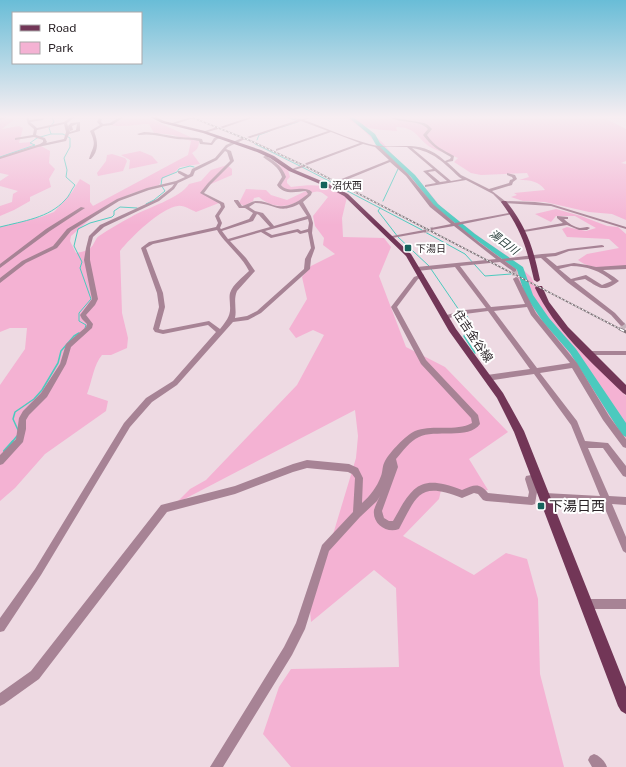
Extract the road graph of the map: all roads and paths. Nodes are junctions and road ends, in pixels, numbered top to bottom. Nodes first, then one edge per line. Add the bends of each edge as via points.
1 (16, 153) edge
2 (93, 153) edge
3 (218, 153) edge
4 (230, 153) edge
5 (270, 153) edge
6 (272, 153) edge
7 (337, 153) edge
8 (384, 153) edge
9 (416, 153) edge
10 (431, 153) edge
11 (444, 153) edge
12 (0, 158) edge
13 (90, 158) dead end
14 (391, 160) junction
15 (445, 162) junction
16 (292, 170) junction
17 (436, 170) junction
18 (179, 172) dead end
19 (508, 174) dead end
20 (188, 177) junction
21 (467, 179) junction
22 (177, 182) junction
23 (450, 182) junction
24 (335, 183) junction
25 (439, 184) junction
26 (426, 186) dead end
27 (490, 190) junction
28 (236, 202) dead end
29 (504, 202) junction
30 (301, 203) junction
31 (246, 207) junction
32 (83, 208) dead end
33 (254, 212) junction
34 (512, 213) junction
35 (309, 217) junction
36 (566, 218) dead end
37 (454, 224) junction
38 (567, 224) junction
39 (273, 227) junction
40 (588, 228) dead end
41 (626, 228) edge
42 (433, 229) tunnel mouth
43 (219, 230) junction
44 (310, 230) junction
45 (424, 230) tunnel mouth
46 (262, 231) junction
47 (524, 231) junction
48 (395, 237) junction
49 (226, 241) junction
50 (602, 246) dead end
51 (542, 256) junction
52 (532, 257) junction
53 (499, 260) junction
54 (457, 265) junction
55 (0, 266) edge
56 (626, 267) edge
57 (555, 268) junction
58 (594, 269) junction
59 (514, 270) tunnel mouth
60 (419, 272) junction
61 (516, 279) tunnel mouth
62 (569, 281) junction
63 (0, 282) edge
64 (528, 305) junction
65 (490, 309) junction
66 (445, 317) junction
67 (231, 320) junction
68 (622, 324) dead end
69 (220, 332) junction
70 (588, 353) junction
71 (626, 353) edge
72 (575, 365) junction
73 (536, 371) junction
74 (487, 378) junction
75 (626, 391) edge
76 (583, 444) junction
77 (626, 445) edge
78 (392, 458) junction
79 (0, 461) edge
80 (626, 473) edge
81 (538, 478) junction
82 (545, 497) junction
83 (606, 501) junction
84 (626, 501) edge
85 (357, 514) junction
86 (626, 548) edge
87 (587, 604) junction
88 (626, 604) edge
89 (0, 627) edge
90 (0, 700) edge
91 (626, 706) edge
92 (216, 767) edge

1 - 12 street
2 - 13 street
3 - 20 street via 216,159 193,170 192,175
4 - 43 street via 232,161 202,193 222,203 223,207 217,216
5 - 30 street via 265,157 271,160 284,177 279,185 281,188 288,191 310,192
6 - 16 main road, 住吉金谷線
7 - 16 street
8 - 14 street
9 - 17 street
10 - 15 street
11 - 15 street via 453,157 452,160
14 - 24 street
14 - 37 street via 417,186 432,206
15 - 21 street
16 - 24 main road, 住吉金谷線
17 - 23 street
17 - 25 street via 425,171
18 - 20 street
19 - 27 street via 515,179 511,184
20 - 22 street
21 - 23 street
21 - 27 street
22 - 63 street via 131,195 109,205 69,230 54,247 24,262
22 - 79 street via 158,200 102,226 91,236 87,260 95,298 94,303 83,315 90,324 89,328 68,346 63,364 44,395 22,420 20,440
23 - 25 street
24 - 48 main road, 住吉金谷線
25 - 26 street
27 - 29 street
28 - 31 street via 240,207
29 - 34 main road
29 - 41 street via 551,206
30 - 31 street via 281,208 256,202
30 - 35 street
31 - 33 street
32 - 55 street via 48,230
33 - 39 street via 261,214
33 - 43 street via 251,220
34 - 37 street
34 - 47 main road
35 - 39 street
35 - 44 street
36 - 38 street via 559,217
37 - 42 street
37 - 53 street
38 - 40 street via 579,229
38 - 47 street
39 - 46 street
43 - 49 street
43 - 69 street via 151,243 143,248 160,293 162,307 157,331 209,323
44 - 46 street via 300,233 298,230 271,237
44 - 67 street via 313,248 307,269 259,312 243,320
45 - 48 street
46 - 49 street
47 - 52 main road
48 - 60 main road, 住吉金谷線
49 - 67 street via 252,271 234,291 234,313
50 - 51 street
51 - 52 street
51 - 57 street
52 - 53 street
52 - 70 main road via 542,298 554,316
53 - 54 street
53 - 59 street
54 - 60 street
54 - 65 street
56 - 58 street
57 - 58 street via 577,265
57 - 62 street
58 - 62 street via 616,281 602,287 586,278
60 - 66 main road, 住吉金谷線
60 - 78 street via 394,307 424,362 474,417 476,424 463,429 418,434 403,445
61 - 64 street
62 - 68 street via 613,314
64 - 65 street
64 - 72 street
65 - 66 street
65 - 73 street
66 - 74 main road, 住吉金谷線
67 - 69 street
69 - 89 street via 175,382 149,400 127,425 38,572
70 - 71 street
70 - 75 main road
72 - 73 street
72 - 77 street via 606,418
73 - 74 street
73 - 76 street via 574,423
74 - 81 main road, 住吉金谷線 via 509,411
76 - 80 street via 605,445
76 - 83 street
78 - 81 street via 394,467 378,511 380,521 388,526 396,526 407,504 421,488 442,486 462,494 474,489 480,490 486,497 532,501 533,492 529,479
78 - 85 street via 374,498
81 - 82 main road, 住吉金谷線
82 - 83 street
82 - 87 main road, 住吉金谷線
83 - 84 street
83 - 86 street
85 - 90 street via 359,478 356,471 307,464 235,490 164,508 35,675
85 - 92 street via 325,548 301,626
87 - 88 street
87 - 91 main road, 住吉金谷線

